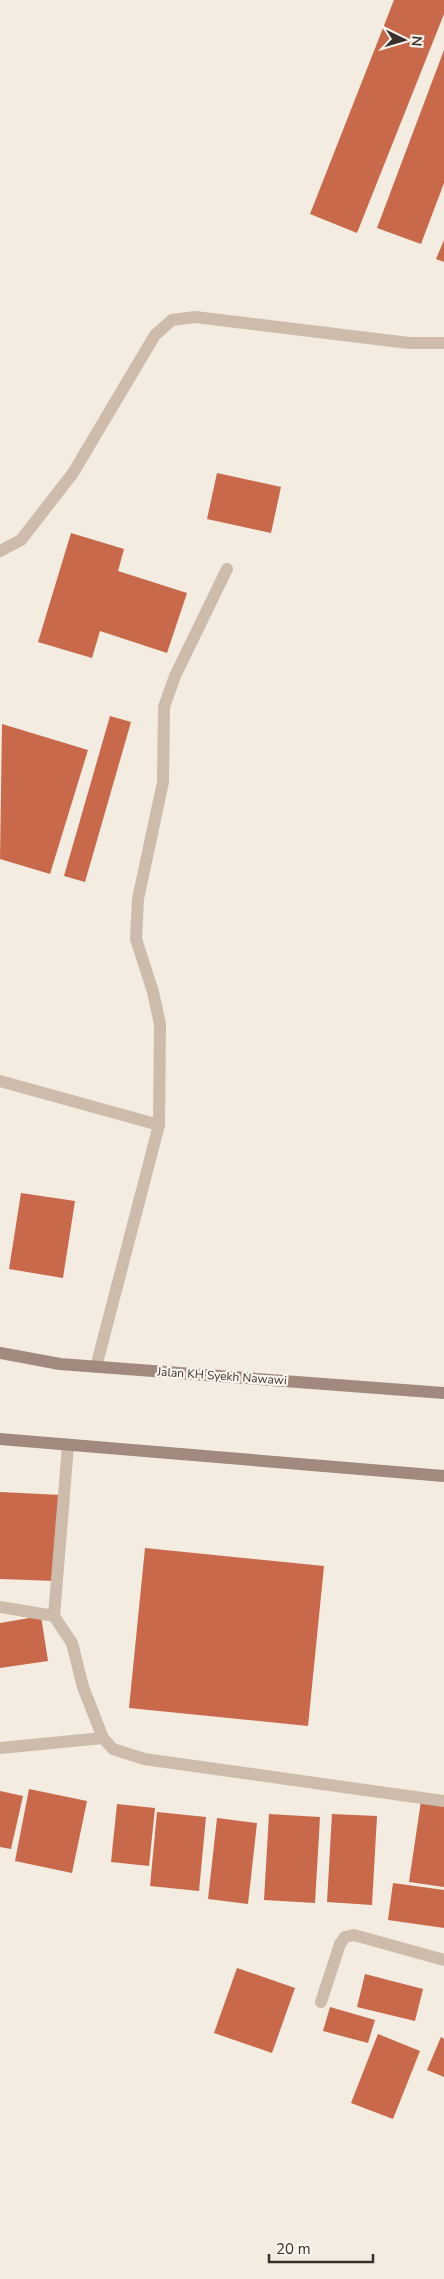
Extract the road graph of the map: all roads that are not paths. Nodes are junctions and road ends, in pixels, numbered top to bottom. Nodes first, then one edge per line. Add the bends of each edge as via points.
1 (444, 343) edge
2 (0, 551) edge
3 (227, 569) dead end
4 (0, 1081) edge
5 (159, 1125) junction
6 (0, 1353) edge
7 (96, 1367) junction
8 (444, 1392) edge
9 (0, 1439) edge
10 (68, 1446) junction
11 (444, 1476) edge
12 (0, 1607) edge
13 (54, 1616) junction
14 (103, 1738) junction
15 (0, 1748) edge
16 (444, 1800) edge
17 (444, 1960) edge
18 (321, 2002) dead end

1 - 2 street via 410,343 195,318 172,320 155,335 73,473 21,540
3 - 5 street via 175,676 164,707 163,782 138,899 136,939 160,1024
4 - 5 street
5 - 7 street
6 - 7 main road, Jalan KH Syekh Nawawi
7 - 8 main road, Jalan KH Syekh Nawawi
9 - 10 main road
10 - 11 main road
10 - 13 street
12 - 13 street
13 - 14 street via 72,1643 83,1687
14 - 15 street
14 - 16 street via 113,1749 144,1759
17 - 18 street via 354,1935 345,1937

